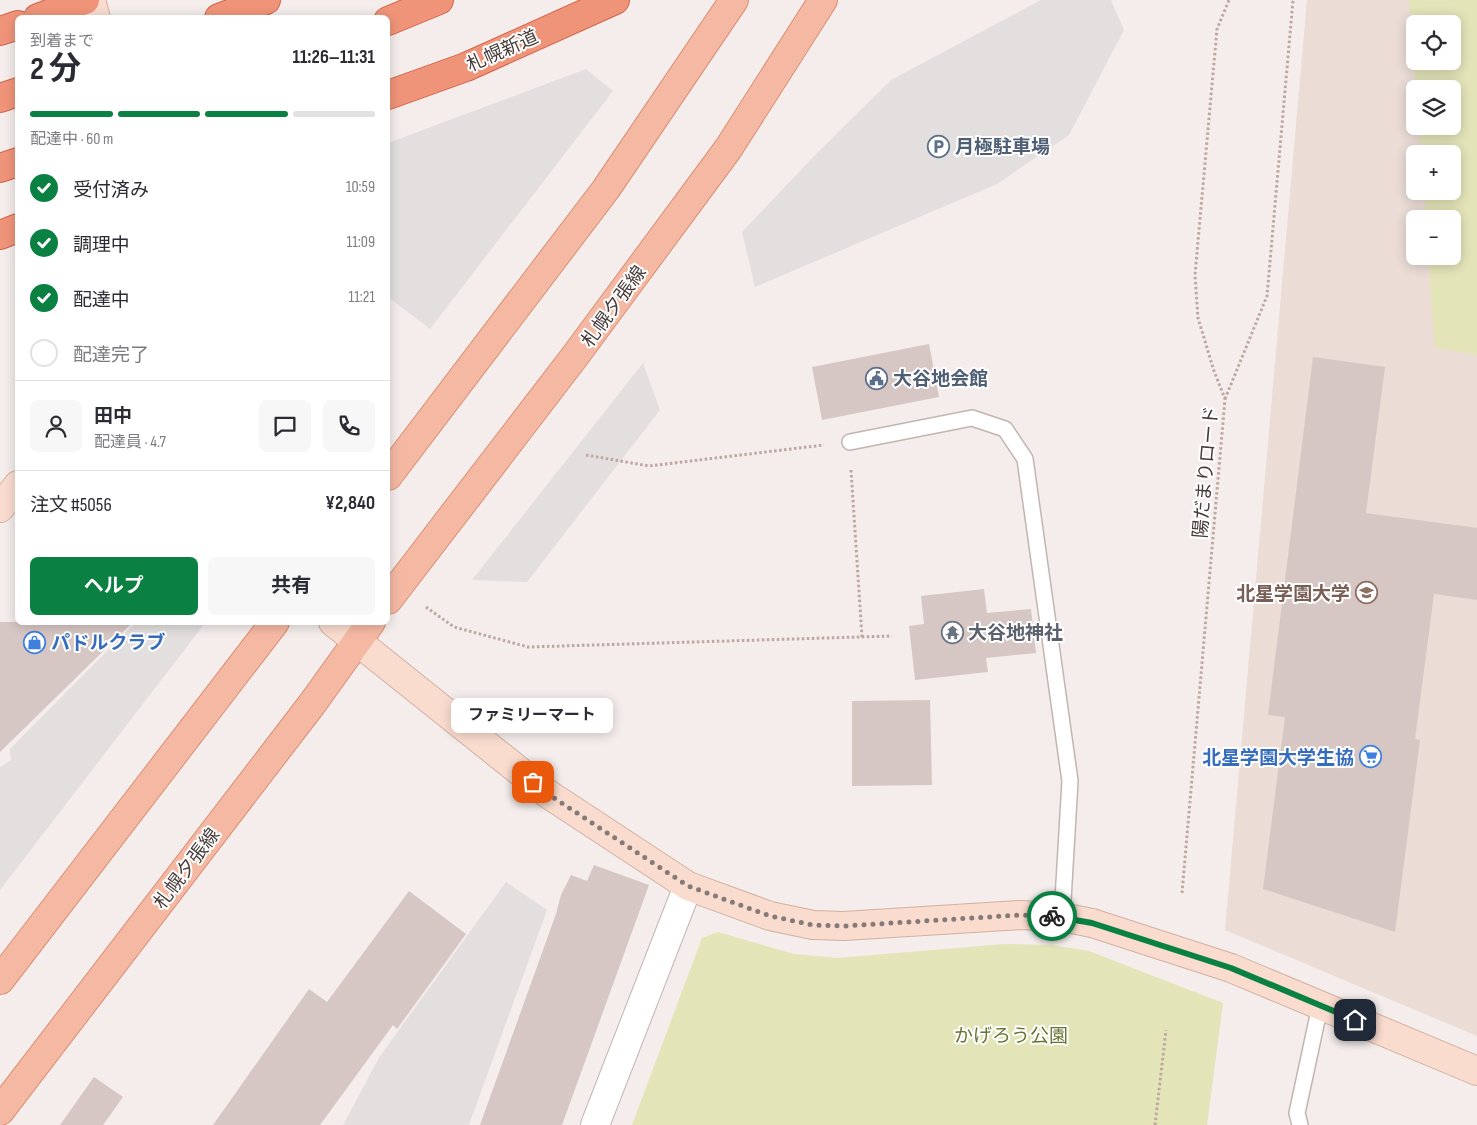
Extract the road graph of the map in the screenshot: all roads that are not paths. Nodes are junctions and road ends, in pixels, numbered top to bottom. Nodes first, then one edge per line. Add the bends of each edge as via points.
1 (85, 0) edge
2 (91, 0) edge
3 (266, 0) edge
4 (439, 0) edge
5 (615, 0) edge
6 (734, 0) edge
7 (823, 0) edge
8 (46, 15) edge
9 (95, 15) edge
10 (227, 15) edge
11 (390, 20) edge
12 (15, 26) edge
13 (0, 31) edge
14 (15, 93) edge
15 (390, 94) edge
16 (0, 98) edge
17 (15, 163) edge
18 (0, 168) edge
19 (15, 229) edge
20 (0, 234) edge
21 (850, 442) road end
22 (390, 473) edge
23 (15, 489) edge
24 (0, 508) edge
25 (393, 594) edge
26 (273, 625) edge
27 (340, 625) edge
28 (363, 633) edge
29 (688, 886) junction
30 (1062, 917) junction
31 (0, 980) edge
32 (1320, 1006) junction
33 (1477, 1071) edge
34 (0, 1111) edge
35 (595, 1125) edge
36 (1300, 1125) edge

1 - 8 highway
2 - 9 street
3 - 10 highway
4 - 11 highway
5 - 15 highway, 札幌新道 via 466,67
6 - 22 main road via 606,189
7 - 25 main road, 札幌夕張線 via 728,149
12 - 13 highway
14 - 16 highway
17 - 18 highway
19 - 20 highway
21 - 30 lane via 972,418 1005,429 1026,459 1070,781
23 - 24 street
26 - 31 main road
27 - 28 street
28 - 29 street via 548,794
28 - 34 main road, 札幌夕張線
29 - 30 street via 770,916 813,925 1020,915
29 - 35 street
30 - 32 street, bridge via 1092,923 1231,968
32 - 33 street
32 - 36 lane via 1297,1112

